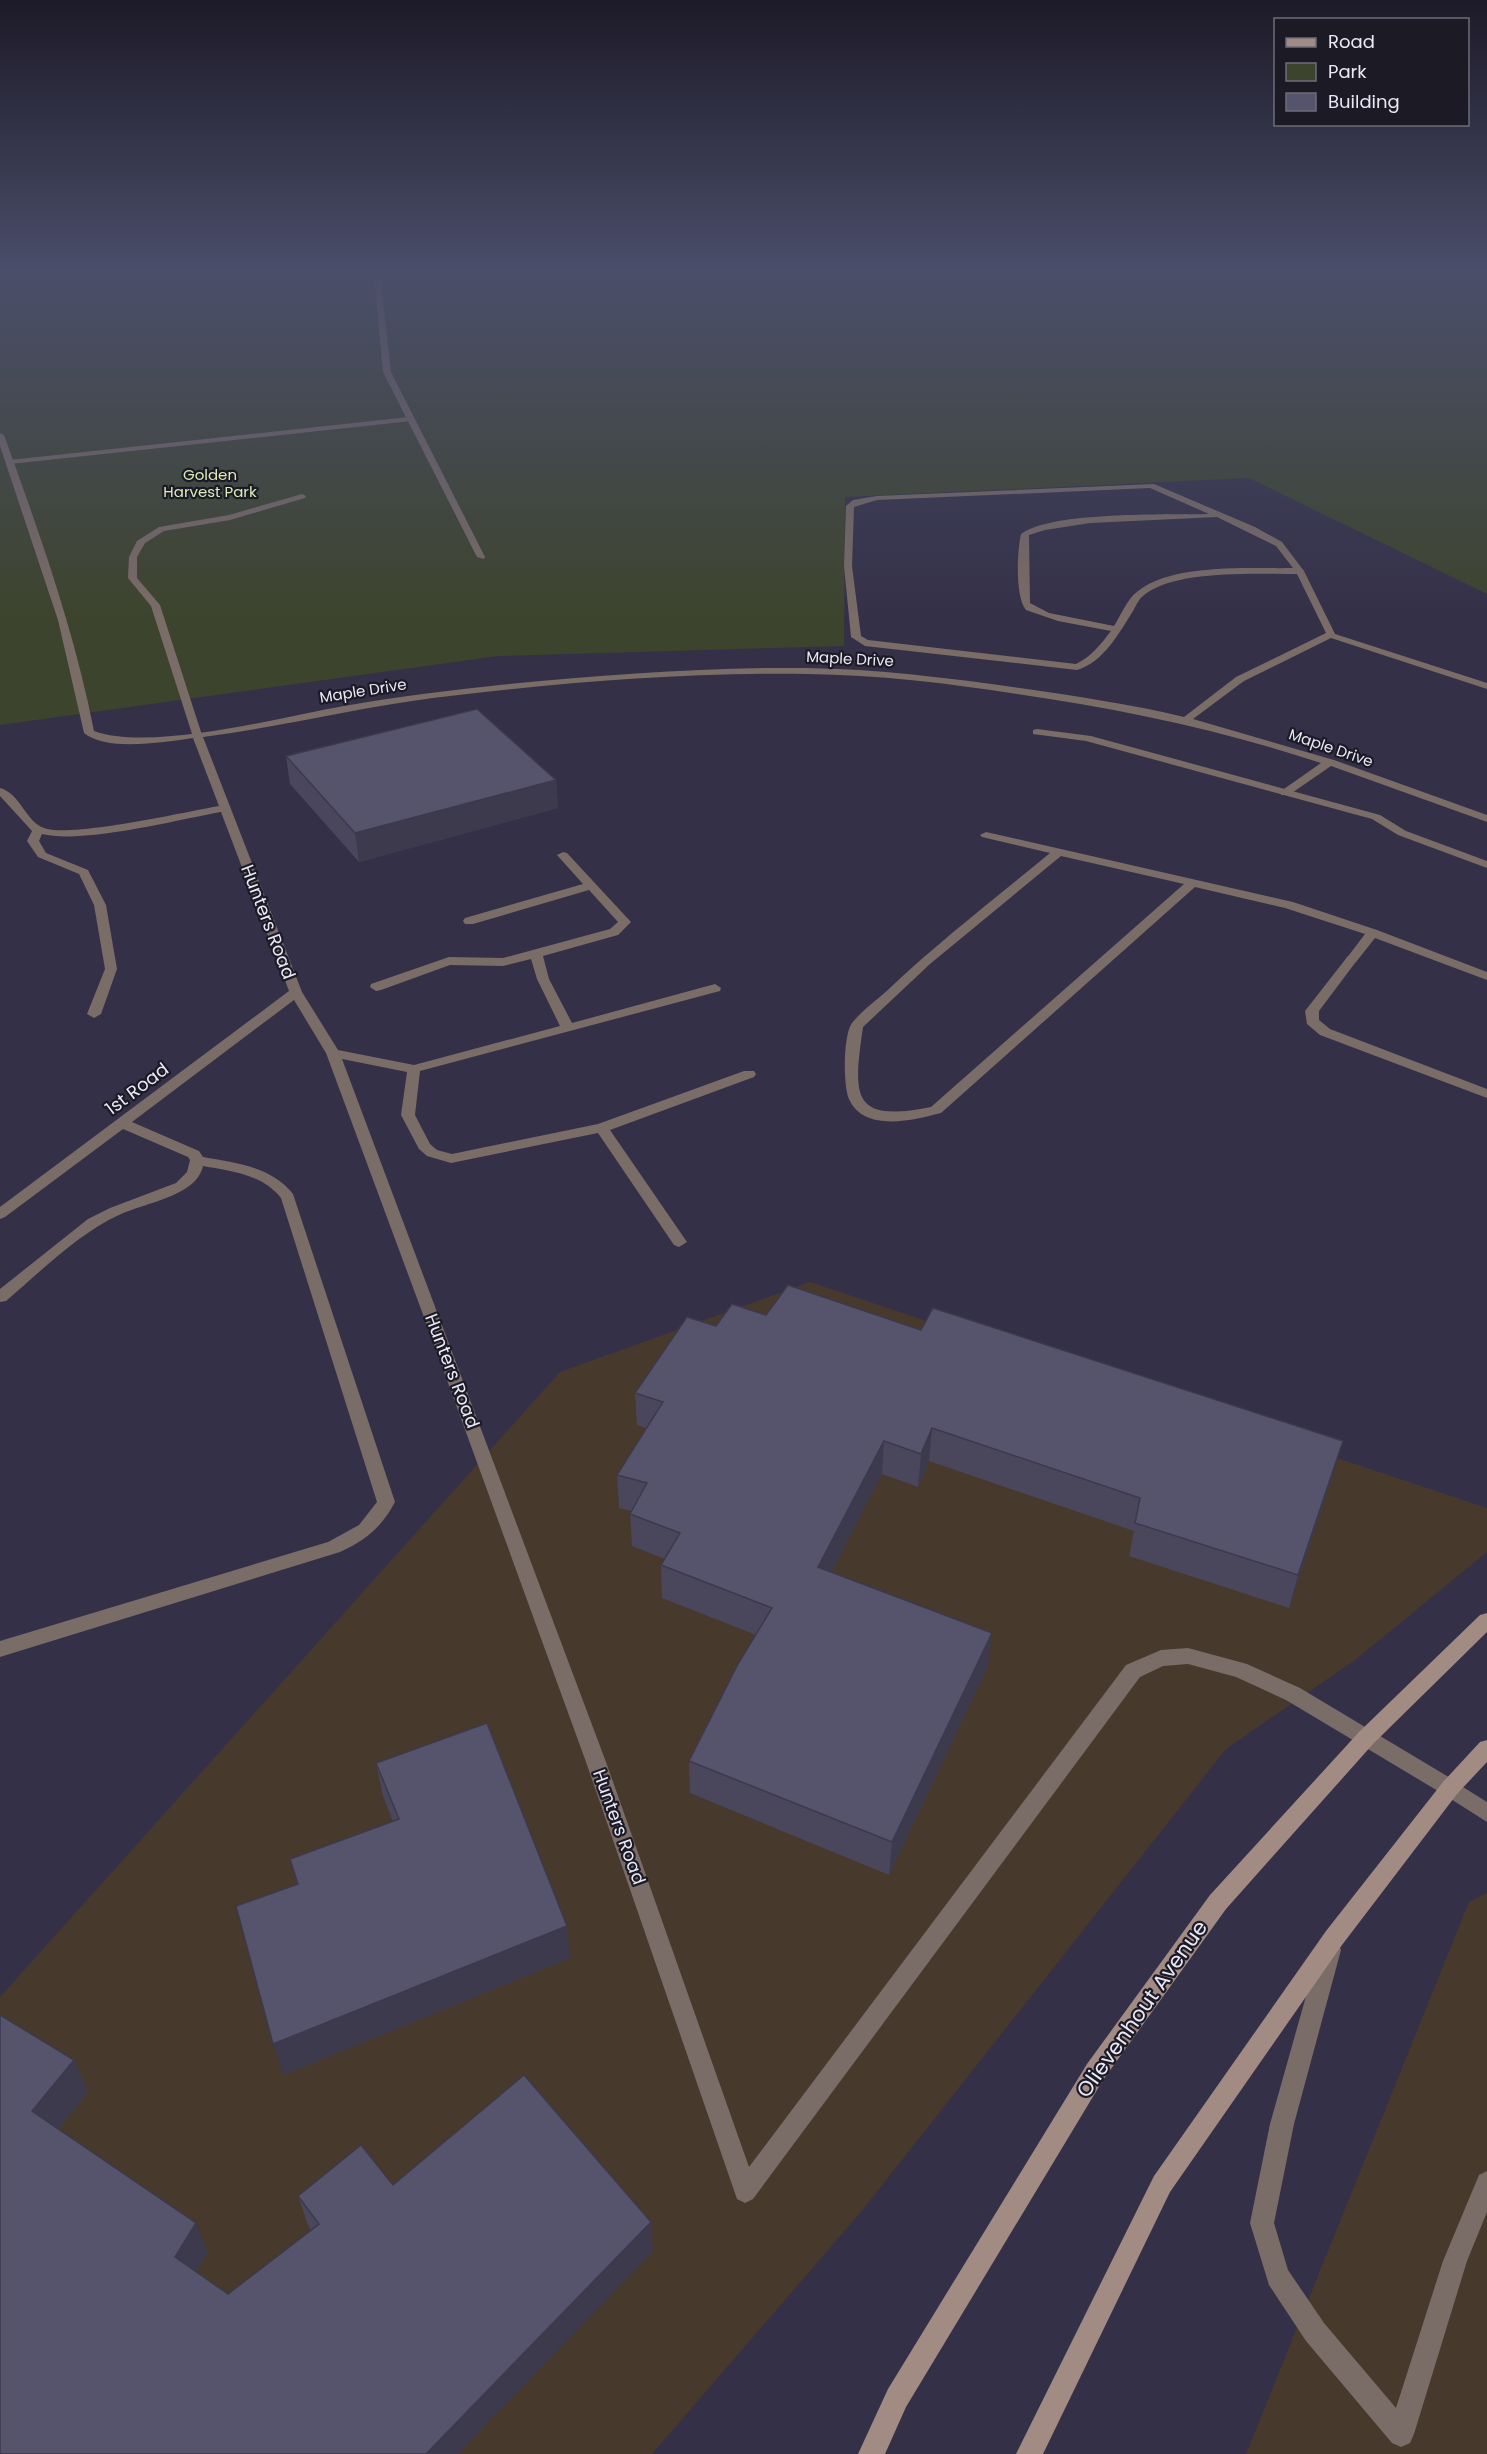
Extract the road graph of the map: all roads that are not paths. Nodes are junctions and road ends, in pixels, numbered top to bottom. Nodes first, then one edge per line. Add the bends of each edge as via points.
1 (395, 390) edge
2 (409, 419) junction
3 (0, 435) edge
4 (10, 462) junction
5 (302, 496) dead end
6 (1216, 516) junction
7 (481, 557) dead end
8 (1300, 571) junction
9 (1117, 629) junction
10 (1330, 635) junction
11 (1487, 686) edge
12 (1186, 720) junction
13 (1037, 732) dead end
14 (197, 735) junction
15 (1330, 762) junction
16 (0, 791) edge
17 (1285, 793) junction
18 (224, 808) junction
19 (1487, 819) edge
20 (38, 830) junction
21 (986, 835) dead end
22 (1059, 852) junction
23 (563, 855) dead end
24 (1487, 865) edge
25 (1194, 882) junction
26 (592, 885) junction
27 (469, 921) dead end
28 (1373, 933) junction
29 (537, 954) junction
30 (1487, 976) edge
31 (376, 987) dead end
32 (715, 988) dead end
33 (296, 992) junction
34 (94, 1014) dead end
35 (568, 1028) junction
36 (333, 1053) junction
37 (414, 1069) junction
38 (749, 1074) dead end
39 (1487, 1094) edge
40 (122, 1123) junction
41 (602, 1128) junction
42 (197, 1160) junction
43 (0, 1214) edge
44 (679, 1242) dead end
45 (0, 1297) edge
46 (1487, 1620) edge
47 (0, 1648) edge
48 (1366, 1738) junction
49 (1487, 1748) edge
50 (1450, 1788) junction
51 (1487, 1813) edge
52 (1334, 1938) junction
53 (1487, 2183) edge
54 (871, 2454) edge
55 (1029, 2454) edge

1 - 2 street
2 - 4 street
2 - 7 street
3 - 4 street
4 - 14 street via 44,558 89,733 98,740
5 - 14 street, Hunters Road via 230,517 162,529 141,542 133,556 132,578 155,605
6 - 8 street via 1279,544
6 - 9 street via 1085,521 1025,534 1024,602 1029,608
6 - 9 street via 1158,488 1143,485 877,498 850,506 848,566 859,640 1077,667 1089,661
8 - 9 street via 1205,574 1160,584 1141,592
8 - 10 street
10 - 11 street
10 - 12 street via 1240,679
12 - 14 street, Maple Drive via 972,684 808,671 629,676 451,693
12 - 15 street, Maple Drive
13 - 17 street via 1087,738
14 - 18 street, Hunters Road
15 - 17 street
15 - 19 street, Maple Drive
16 - 20 street via 10,796
17 - 24 street via 1376,818 1402,833
18 - 20 street via 84,832
18 - 33 street, Hunters Road
20 - 34 street via 33,841 42,855 84,872 100,905 111,969
21 - 22 street
22 - 25 street
22 - 25 street via 926,961 857,1026 850,1089 856,1104 870,1114 888,1118 936,1110
23 - 26 street
25 - 28 street via 1289,905
26 - 27 street
26 - 29 street via 625,922 621,928
28 - 30 street
28 - 39 street via 1312,1011 1312,1021 1325,1032
29 - 31 street via 503,962 449,961
29 - 35 street via 543,980
32 - 35 street
33 - 36 street, Hunters Road
33 - 40 street, 1st Road
35 - 37 street
36 - 37 street
36 - 48 street, Hunters Road via 679,1990 745,2191 1133,1671 1161,1658 1188,1656 1240,1670 1293,1694
37 - 41 street via 408,1115 424,1146 441,1157 451,1159
38 - 41 street
40 - 42 street via 194,1154
40 - 43 street, 1st Road
41 - 44 street
42 - 45 street via 194,1174 181,1186 93,1222
42 - 47 street via 270,1178 282,1186 386,1502 372,1526 334,1547
46 - 48 street, Olievenhout Avenue
48 - 50 street
48 - 54 street, Olievenhout Avenue via 1218,1902 1095,2072 897,2398
49 - 50 street
50 - 51 street
50 - 52 street
52 - 53 street via 1282,2124 1262,2223 1278,2276 1315,2332 1401,2434 1455,2260
52 - 55 street via 1162,2184

